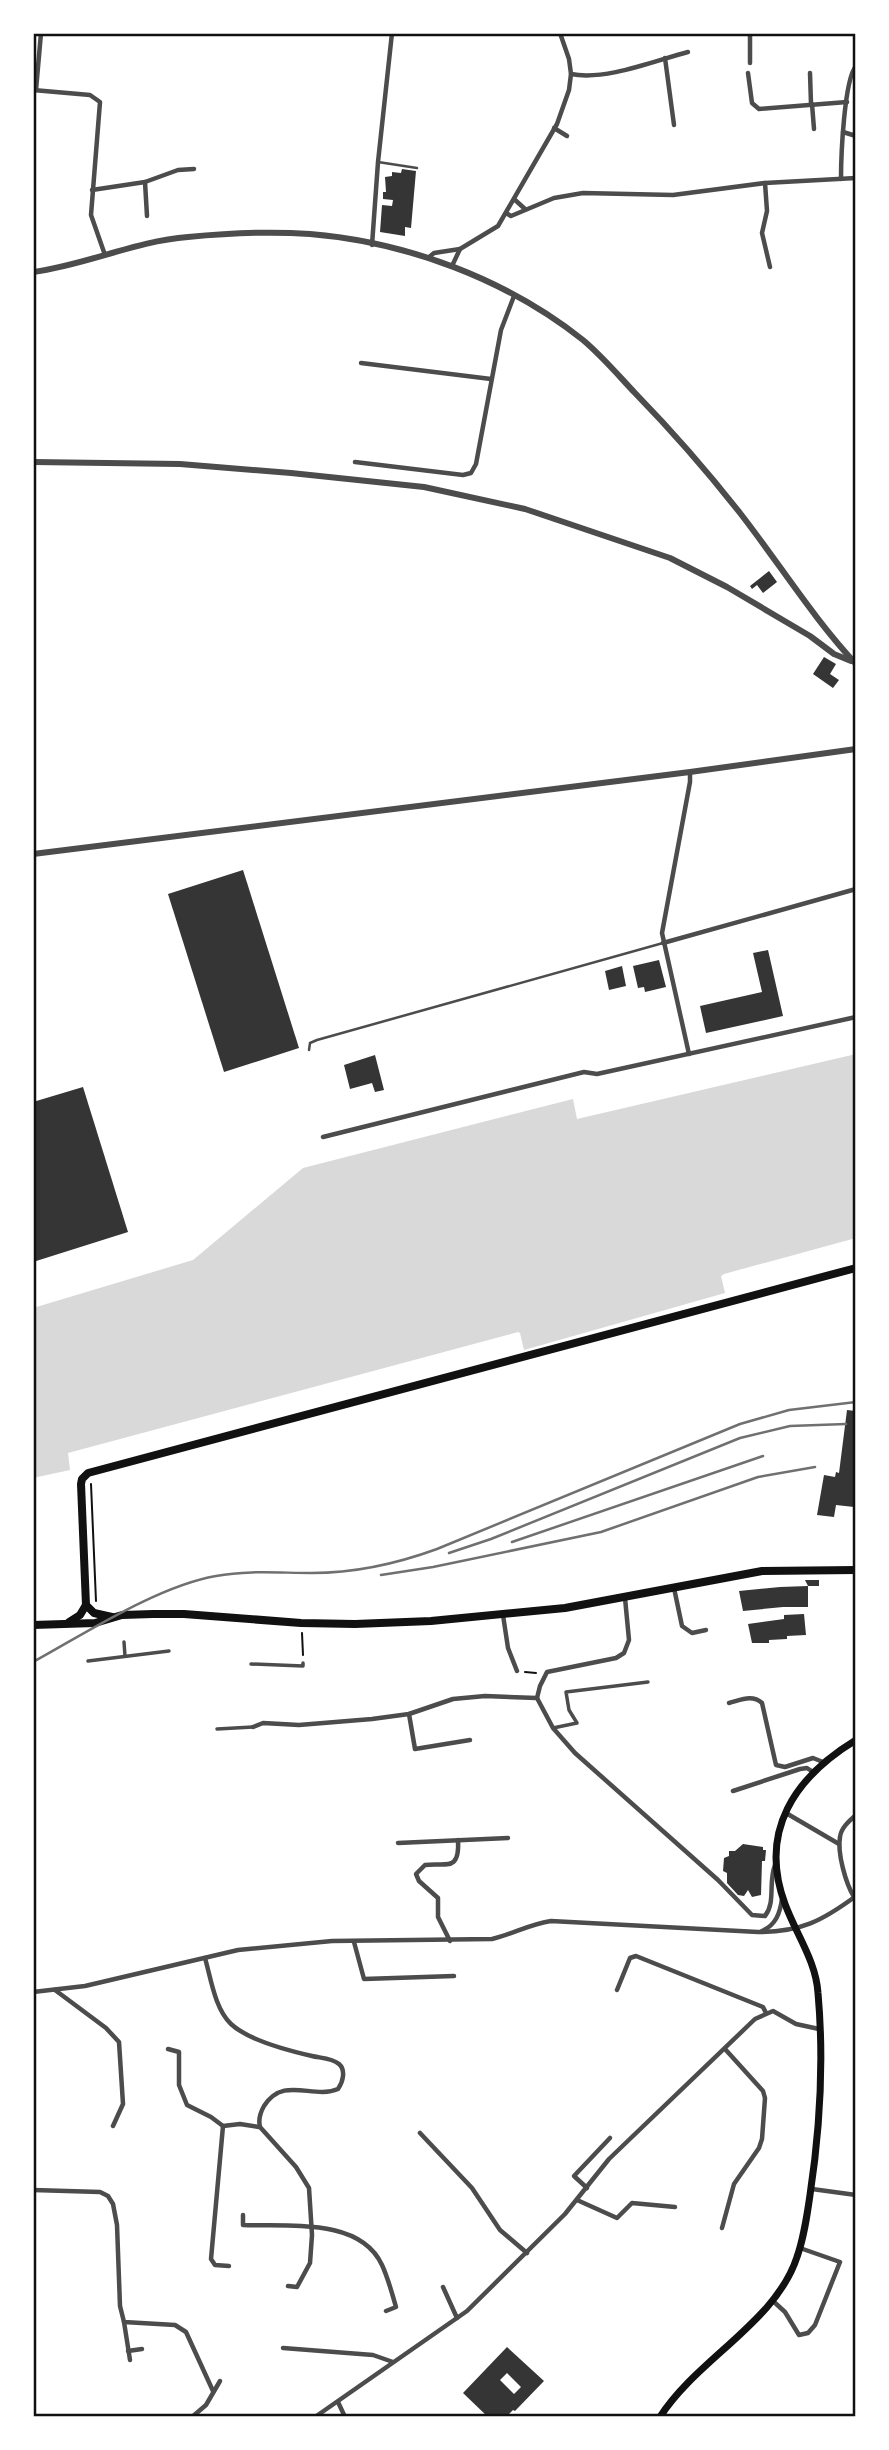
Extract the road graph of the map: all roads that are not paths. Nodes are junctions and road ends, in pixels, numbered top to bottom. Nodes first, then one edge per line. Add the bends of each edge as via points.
1 (41, 33) edge
2 (392, 33) edge
3 (560, 33) edge
4 (750, 33) edge
5 (688, 52) dead end
6 (664, 58) junction
7 (750, 62) dead end
8 (856, 66) edge
9 (748, 73) dead end
10 (810, 73) dead end
11 (571, 74) junction
12 (35, 90) edge
13 (847, 102) junction
14 (812, 104) junction
15 (674, 125) dead end
16 (554, 128) junction
17 (814, 129) dead end
18 (843, 132) junction
19 (567, 136) dead end
20 (856, 136) edge
21 (378, 162) junction
22 (417, 168) dead end
23 (194, 169) dead end
24 (841, 178) junction
25 (856, 178) edge
26 (145, 182) junction
27 (765, 183) junction
28 (92, 190) junction
29 (514, 199) junction
30 (525, 209) junction
31 (506, 213) junction
32 (147, 215) dead end
33 (372, 245) junction
34 (460, 249) junction
35 (105, 255) junction
36 (428, 258) junction
37 (452, 266) junction
38 (769, 267) dead end
39 (33, 272) edge
40 (514, 296) junction
41 (360, 363) dead end
42 (491, 379) junction
43 (33, 462) edge
44 (355, 462) dead end
45 (826, 627) junction
46 (810, 636) junction
47 (854, 663) edge
48 (856, 749) edge
49 (690, 772) junction
50 (33, 854) edge
51 (856, 889) edge
52 (663, 943) junction
53 (856, 1017) edge
54 (309, 1050) dead end
55 (689, 1054) junction
56 (323, 1137) dead end
57 (856, 1268) edge
58 (856, 1570) edge
59 (674, 1587) junction
60 (625, 1597) junction
61 (86, 1605) junction
62 (502, 1614) junction
63 (112, 1618) junction
64 (69, 1622) junction
65 (33, 1625) edge
66 (706, 1630) dead end
67 (124, 1642) dead end
68 (169, 1651) dead end
69 (125, 1656) junction
70 (88, 1661) dead end
71 (251, 1664) dead end
72 (303, 1665) road end
73 (517, 1671) road end
74 (648, 1682) dead end
75 (537, 1698) junction
76 (729, 1703) dead end
77 (409, 1714) junction
78 (253, 1727) joint
79 (553, 1728) junction
80 (217, 1729) dead end
81 (470, 1740) dead end
82 (856, 1740) edge
83 (823, 1762) junction
84 (813, 1772) junction
85 (733, 1791) dead end
86 (785, 1813) junction
87 (856, 1815) edge
88 (508, 1838) dead end
89 (458, 1840) junction
90 (398, 1843) dead end
91 (840, 1845) junction
92 (776, 1864) junction
93 (782, 1895) junction
94 (855, 1896) edge
95 (796, 1929) junction
96 (758, 1932) junction
97 (354, 1941) junction
98 (450, 1941) junction
99 (205, 1958) junction
100 (454, 1976) dead end
101 (55, 1990) junction
102 (617, 1990) dead end
103 (33, 1992) edge
104 (766, 2013) junction
105 (819, 2029) junction
106 (168, 2049) dead end
107 (725, 2049) junction
108 (113, 2126) dead end
109 (223, 2126) junction
110 (260, 2127) junction
111 (419, 2133) dead end
112 (610, 2138) dead end
113 (587, 2188) junction
114 (811, 2189) junction
115 (33, 2190) edge
116 (856, 2195) edge
117 (577, 2200) junction
118 (675, 2207) dead end
119 (243, 2215) dead end
120 (312, 2227) junction
121 (722, 2228) dead end
122 (800, 2248) junction
123 (527, 2253) junction
124 (229, 2266) dead end
125 (288, 2286) dead end
126 (443, 2287) dead end
127 (773, 2301) junction
128 (386, 2311) dead end
129 (457, 2318) junction
130 (124, 2322) junction
131 (283, 2348) dead end
132 (142, 2349) dead end
133 (128, 2351) junction
134 (33, 2357) edge
135 (130, 2360) dead end
136 (393, 2362) junction
137 (33, 2365) edge
138 (220, 2381) dead end
139 (213, 2391) junction
140 (338, 2402) junction
141 (192, 2417) edge
142 (315, 2417) edge
143 (345, 2417) edge
144 (660, 2417) edge

1 - 12 street
2 - 21 street
3 - 11 street
4 - 7 street
5 - 6 street
6 - 11 street via 596,75
6 - 15 street
8 - 13 street via 848,78
9 - 14 street via 756,108
10 - 14 street
11 - 16 street
12 - 28 street via 98,99
13 - 14 street
13 - 18 street
14 - 17 street
16 - 19 street
16 - 29 street
18 - 20 street
18 - 24 street
21 - 22 lane
21 - 33 street
23 - 26 street
24 - 25 street
24 - 27 street
26 - 28 street
26 - 32 street
27 - 30 street via 682,195 583,192
27 - 38 street via 767,211 762,233
28 - 35 street via 92,220
29 - 30 street
29 - 31 street
30 - 31 street via 511,216
31 - 34 street via 495,229
33 - 35 street via 313,234 251,233 162,240
33 - 36 street
34 - 36 street
34 - 37 street
35 - 39 street
36 - 37 street
37 - 40 street
40 - 42 street via 503,322
40 - 45 street via 586,342 649,407 728,498
41 - 42 street
42 - 44 street via 476,464 469,475
43 - 46 street via 236,468 462,494 525,509 670,558
45 - 46 street
45 - 47 street
46 - 47 street
48 - 49 street
49 - 50 street
49 - 52 street
51 - 52 street
52 - 54 lane via 317,1040 310,1043
52 - 55 street
53 - 55 street
55 - 56 street via 597,1074 584,1072
57 - 61 highway via 82,1479
58 - 59 highway via 762,1571
59 - 60 highway
59 - 66 street via 682,1626 692,1633
60 - 62 highway
60 - 75 street via 629,1640 624,1653 551,1670 544,1674
61 - 63 highway via 94,1614
61 - 64 highway
62 - 63 highway via 355,1624 184,1614
62 - 73 street
63 - 64 highway
64 - 65 highway
67 - 69 street
68 - 69 street
69 - 70 street
71 - 72 street
74 - 79 street via 566,1692 569,1710 578,1723
75 - 77 street via 453,1699
75 - 79 street
76 - 83 street via 748,1698 762,1703 776,1765 785,1767 813,1758
77 - 78 street
77 - 81 street via 415,1749
78 - 80 street
79 - 92 street via 752,1915 768,1912
82 - 83 main road
83 - 84 main road
84 - 85 street via 800,1769
84 - 86 main road
86 - 91 street
86 - 92 main road
87 - 91 street via 845,1826
88 - 89 street
89 - 90 street
89 - 98 street via 451,1864 425,1865 416,1874 438,1898 438,1917
91 - 94 street via 845,1878
92 - 93 main road
93 - 95 main road
93 - 96 street via 776,1919
94 - 95 street
95 - 96 street
95 - 105 main road via 817,1981
96 - 98 street via 551,1921 492,1939
97 - 98 street
97 - 99 street via 299,1943
97 - 100 street via 364,1979
99 - 101 street
99 - 110 street via 221,2011 239,2031 331,2060 342,2069 341,2084 334,2091 295,2089 275,2094 260,2114
101 - 103 street
101 - 108 street via 119,2042 124,2104
102 - 104 street via 630,1958 636,1956 763,2007
104 - 105 street via 778,2012 796,2024
104 - 107 street
105 - 114 main road via 819,2113
106 - 109 street via 179,2052 179,2085 187,2105
107 - 113 street via 609,2159
107 - 121 street via 765,2098 762,2139 734,2184
109 - 110 street
109 - 124 street via 211,2259 215,2265
110 - 120 street via 307,2182
111 - 123 street via 472,2188 499,2230
112 - 113 street via 574,2176
113 - 117 street
114 - 116 street
114 - 122 main road
115 - 130 street via 108,2196 117,2225
117 - 118 street via 617,2218 632,2203
117 - 123 street
119 - 120 street via 243,2225
120 - 125 street via 310,2263 297,2287
120 - 128 street via 343,2232 364,2242 382,2263 396,2307
122 - 127 main road via 790,2276
122 - 127 street via 840,2262 815,2325 799,2335
123 - 129 street
126 - 129 street
127 - 144 main road via 677,2393
129 - 136 street
130 - 133 street
130 - 139 street via 175,2325 186,2332
131 - 136 street via 373,2355
132 - 133 street
133 - 135 street
134 - 137 street
136 - 140 street
138 - 139 street
139 - 141 street
140 - 142 street
140 - 143 street

